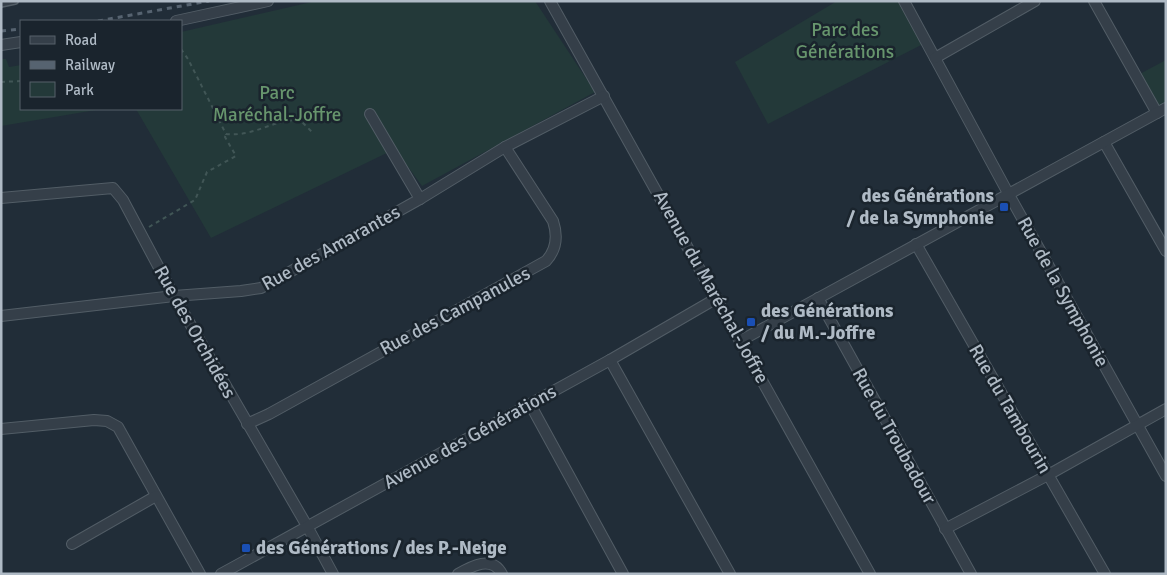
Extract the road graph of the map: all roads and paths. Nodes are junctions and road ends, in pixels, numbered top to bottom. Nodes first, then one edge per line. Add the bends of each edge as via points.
1 (15, 1) edge
2 (268, 1) edge
3 (550, 1) edge
4 (904, 1) edge
5 (1035, 1) edge
6 (1094, 1) edge
7 (1, 4) edge
8 (181, 20) edge
9 (20, 42) edge
10 (1, 45) edge
11 (182, 51) edge
12 (935, 58) junction
13 (20, 81) edge
14 (1, 82) edge
15 (604, 96) junction
16 (1162, 110) edge
17 (370, 114) dead end
18 (226, 134) junction
19 (314, 134) dead end
20 (1104, 142) junction
21 (505, 146) junction
22 (1008, 193) junction
23 (1, 198) edge
24 (420, 199) junction
25 (141, 232) junction
26 (916, 244) junction
27 (1166, 252) edge
28 (174, 296) junction
29 (717, 298) junction
30 (818, 298) junction
31 (1, 316) edge
32 (740, 341) junction
33 (610, 360) junction
34 (530, 404) junction
35 (1166, 409) edge
36 (247, 424) junction
37 (1137, 425) junction
38 (1, 428) edge
39 (1048, 475) junction
40 (1166, 476) edge
41 (156, 496) junction
42 (307, 526) junction
43 (945, 529) junction
44 (72, 544) dead end
45 (200, 574) edge
46 (221, 574) edge
47 (333, 574) edge
48 (458, 574) edge
49 (502, 574) edge
50 (623, 574) edge
51 (730, 574) edge
52 (870, 574) edge
53 (971, 574) edge
54 (1105, 574) edge

1 - 7 lane
2 - 8 street
3 - 15 street, Avenue du Maréchal-Joffre
4 - 12 street, Rue de la Symphonie
5 - 12 street
6 - 16 street
9 - 10 street
11 - 18 path
12 - 22 street, Rue de la Symphonie
13 - 14 path
15 - 21 street, Rue des Amarantes
15 - 29 street, Avenue du Maréchal-Joffre
16 - 20 street
17 - 24 street
18 - 19 path via 240,135 288,120 300,120
18 - 25 path via 236,156 207,172 196,200
20 - 22 street
20 - 27 street
21 - 24 street, Rue des Amarantes
21 - 36 street, Rue des Campanules via 553,221 556,242 546,262
22 - 26 street
22 - 37 street, Rue de la Symphonie
23 - 25 street, Rue des Orchidées via 113,188
24 - 28 street, Rue des Amarantes via 261,288
25 - 28 street, Rue des Orchidées
26 - 30 street
26 - 39 street, Rue du Tambourin
28 - 31 street, Rue des Amarantes
28 - 36 street, Rue des Orchidées
29 - 32 street, Avenue du Maréchal-Joffre
29 - 33 street, Avenue des Générations
30 - 32 street
30 - 43 street, Rue du Troubadour
32 - 52 street, Avenue du Maréchal-Joffre
33 - 34 street, Avenue des Générations
33 - 51 street
34 - 42 street, Avenue des Générations
34 - 50 street
35 - 37 street
36 - 42 street, Rue des Orchidées
37 - 39 street
37 - 40 street, Rue de la Symphonie
38 - 41 street via 108,421 118,427
39 - 43 street
39 - 54 street, Rue du Tambourin
41 - 44 street
41 - 45 street
42 - 46 street, Avenue des Générations
42 - 47 street, Rue des Orchidées
43 - 53 street, Rue du Troubadour
48 - 49 street via 475,564 488,563 500,569

